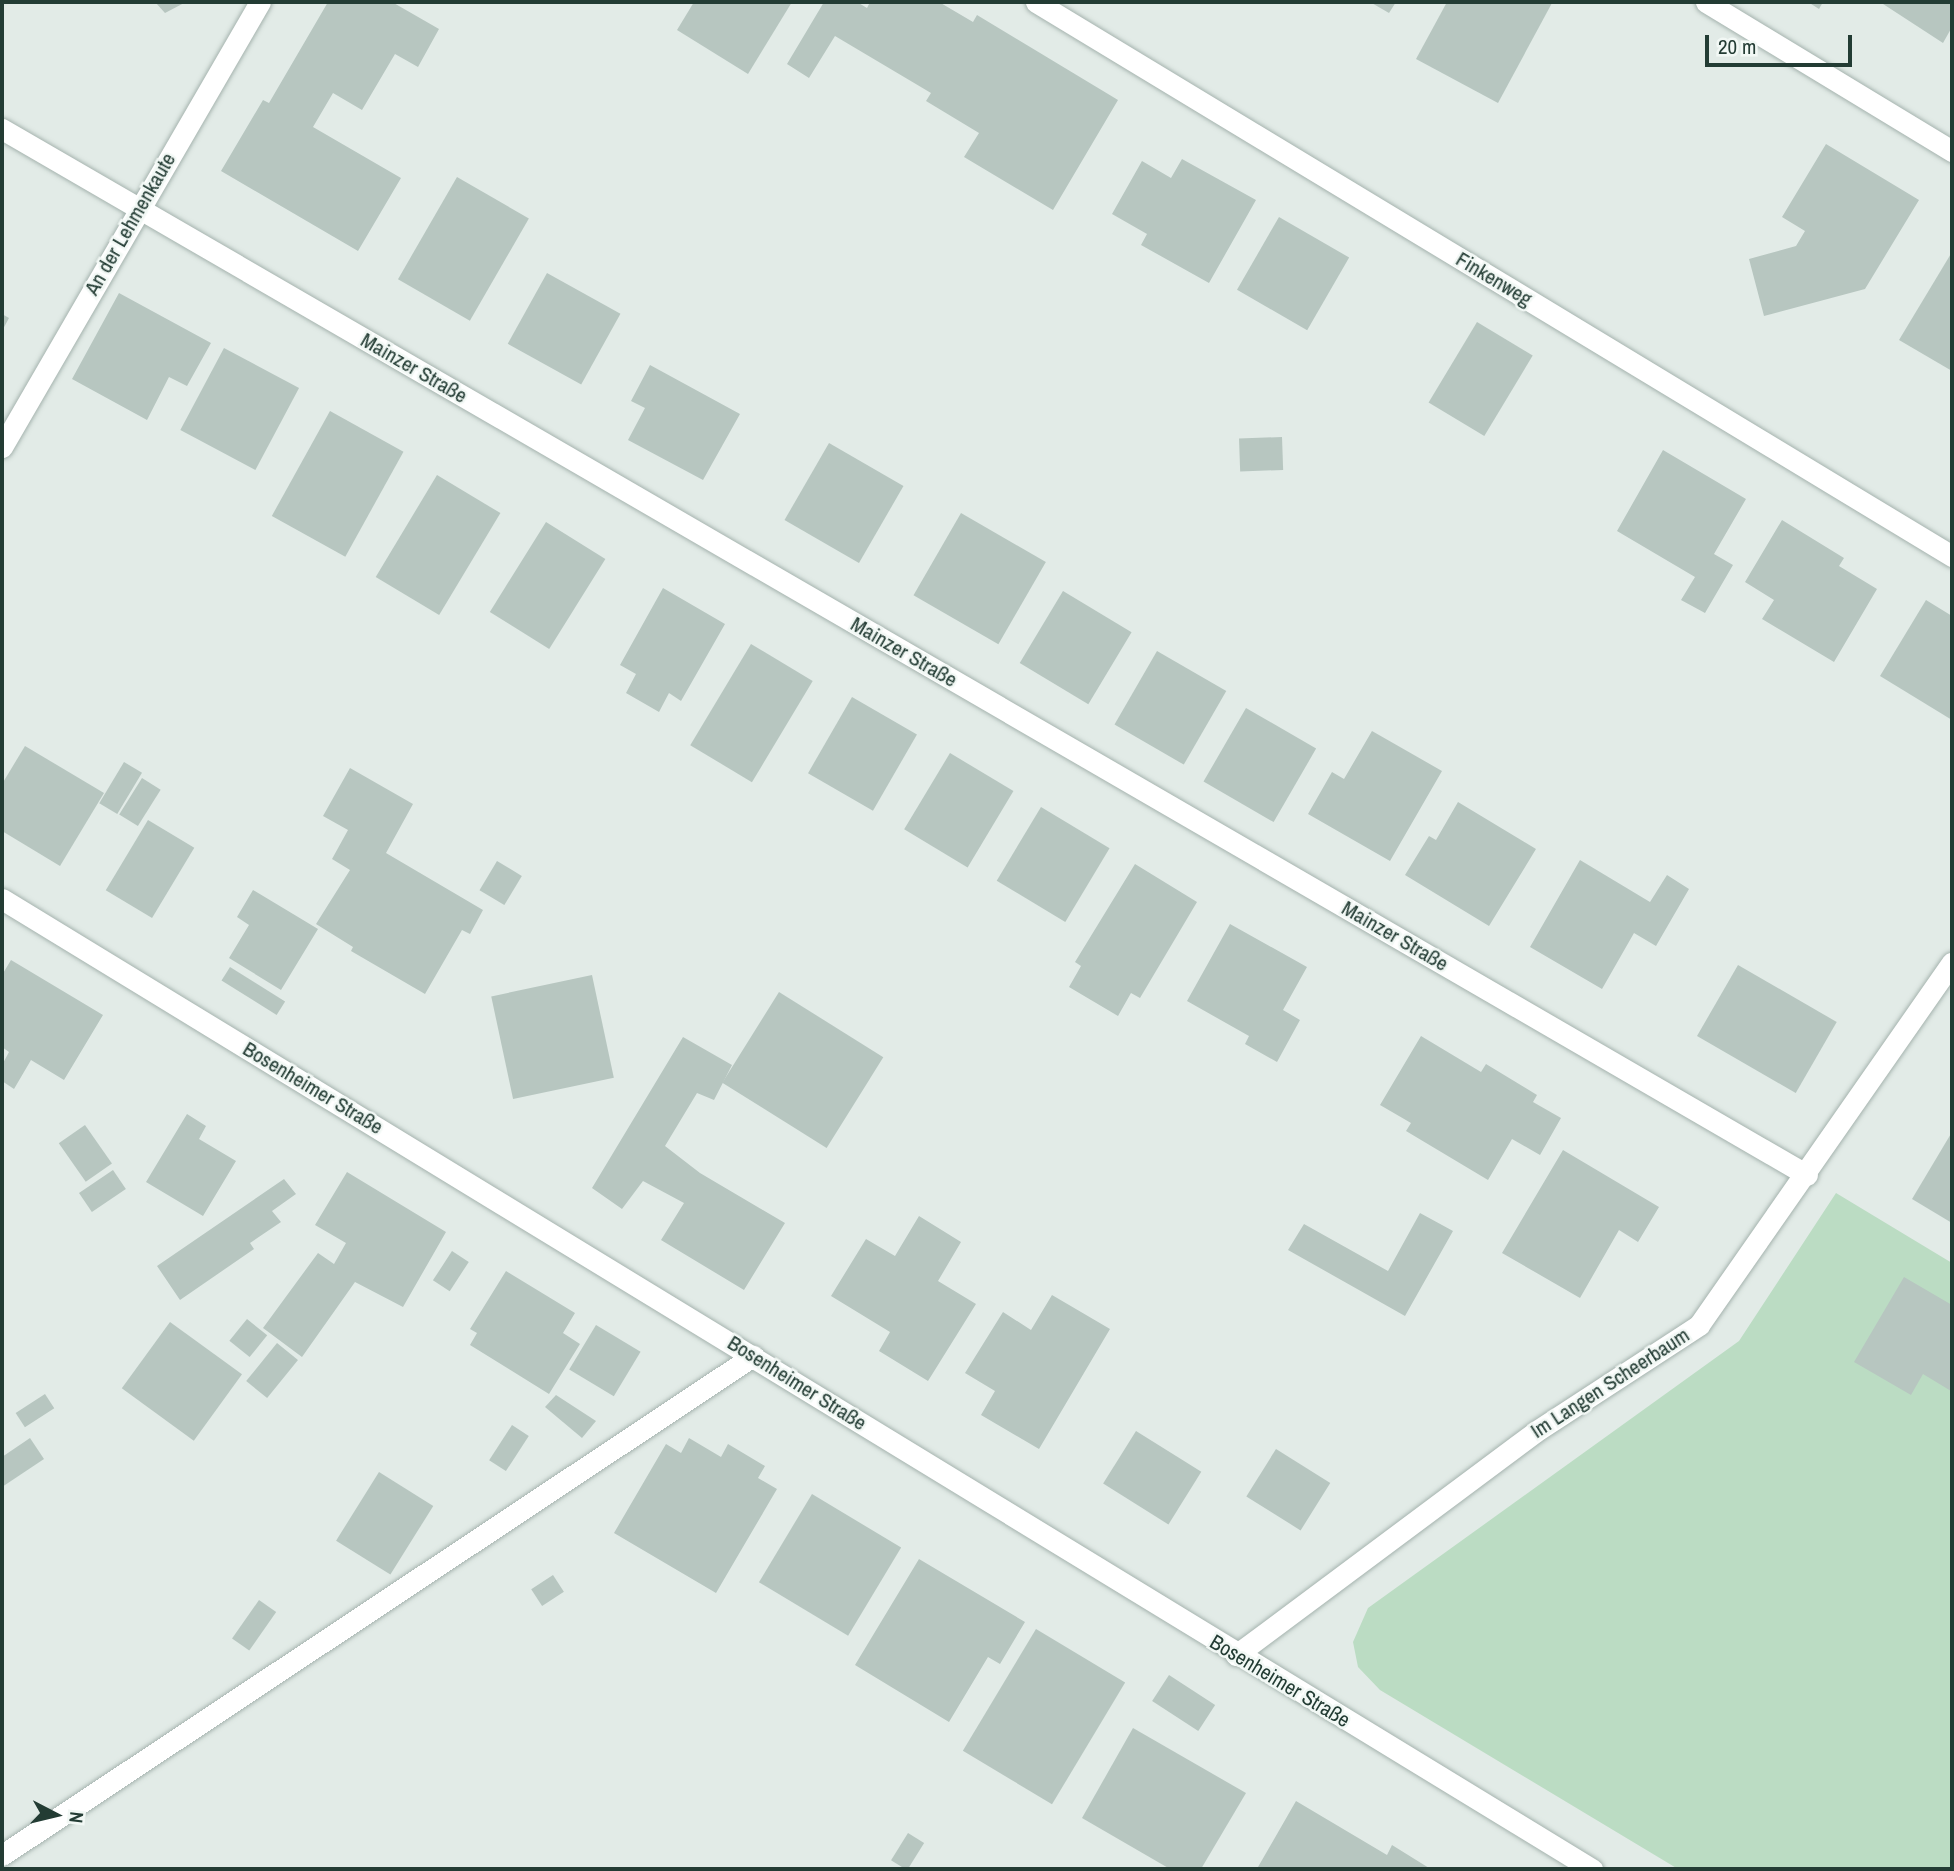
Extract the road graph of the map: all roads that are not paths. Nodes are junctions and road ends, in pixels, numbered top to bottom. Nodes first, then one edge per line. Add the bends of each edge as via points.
1 (260, 2) edge
2 (1036, 2) edge
3 (1706, 2) edge
4 (2, 130) edge
5 (1952, 151) edge
6 (138, 209) junction
7 (2, 447) edge
8 (1952, 556) edge
9 (2, 899) edge
10 (1952, 963) edge
11 (1807, 1175) junction
12 (753, 1356) junction
13 (1236, 1655) junction
14 (2, 1855) edge
15 (1592, 1869) edge

1 - 6 street, An der Lehmenkaute
2 - 8 street, Finkenweg
3 - 5 street
4 - 6 street, Mainzer Straße
6 - 7 street, An der Lehmenkaute
6 - 11 street, Mainzer Straße
9 - 12 street, Bosenheimer Straße
10 - 11 street, Im Langen Scheerbaum
11 - 13 street, Im Langen Scheerbaum via 1699,1325 1535,1432
12 - 13 street, Bosenheimer Straße
12 - 14 street
13 - 15 street, Bosenheimer Straße

